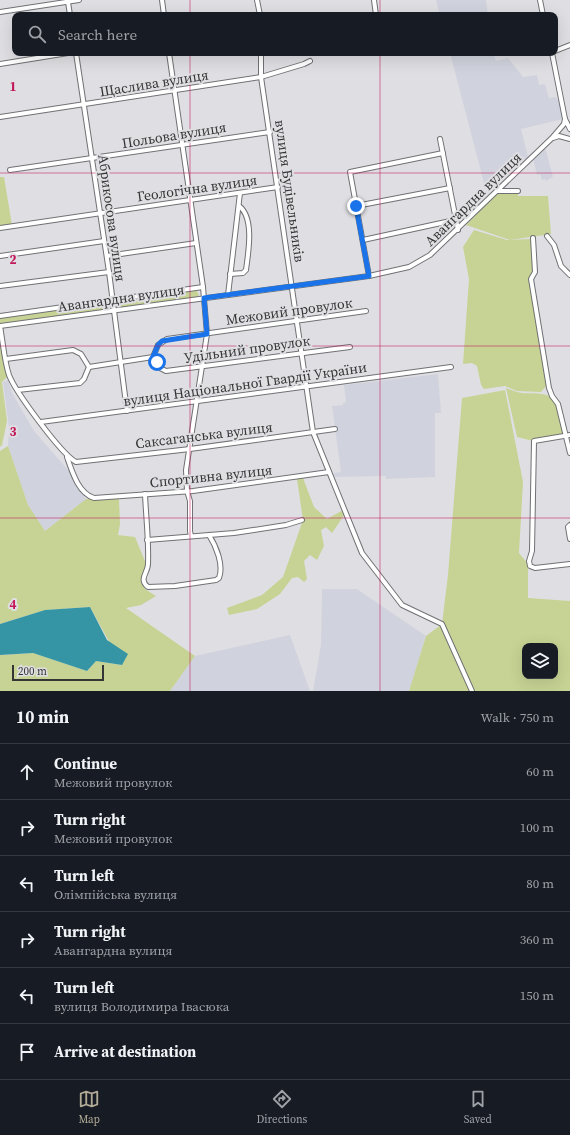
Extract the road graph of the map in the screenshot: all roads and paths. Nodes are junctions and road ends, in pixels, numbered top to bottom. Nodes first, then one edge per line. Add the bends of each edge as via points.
1 (79, 0) edge
2 (162, 0) edge
3 (257, 0) edge
4 (374, 0) edge
5 (540, 0) edge
6 (68, 2) junction
7 (0, 12) edge
8 (70, 12) edge
9 (164, 12) edge
10 (259, 12) edge
11 (376, 12) edge
12 (542, 12) edge
13 (570, 46) edge
14 (558, 50) edge
15 (49, 56) edge
16 (77, 56) edge
17 (168, 56) edge
18 (261, 56) edge
19 (553, 56) edge
20 (310, 60) dead end
21 (0, 64) edge
22 (261, 77) junction
23 (174, 91) junction
24 (85, 105) junction
25 (0, 117) edge
26 (565, 119) junction
27 (570, 129) edge
28 (270, 132) junction
29 (552, 138) junction
30 (440, 139) dead end
31 (570, 139) edge
32 (182, 145) junction
33 (443, 154) junction
34 (92, 160) junction
35 (10, 170) dead end
36 (278, 187) junction
37 (450, 188) junction
38 (496, 191) junction
39 (518, 191) dead end
40 (240, 193) junction
41 (190, 199) junction
42 (239, 206) junction
43 (356, 206) junction
44 (100, 213) junction
45 (455, 220) junction
46 (0, 228) edge
47 (458, 230) junction
48 (547, 236) dead end
49 (533, 238) dead end
50 (363, 240) junction
51 (104, 241) junction
52 (196, 243) junction
53 (0, 256) edge
54 (107, 256) junction
55 (109, 272) junction
56 (230, 274) junction
57 (570, 275) edge
58 (369, 276) junction
59 (0, 286) edge
60 (292, 286) junction
61 (203, 287) junction
62 (228, 295) junction
63 (204, 298) junction
64 (112, 299) junction
65 (114, 311) junction
66 (366, 311) dead end
67 (0, 316) edge
68 (297, 321) junction
69 (0, 326) edge
70 (207, 334) junction
71 (350, 347) dead end
72 (302, 353) junction
73 (153, 357) junction
74 (6, 359) junction
75 (120, 362) junction
76 (89, 367) junction
77 (202, 367) junction
78 (451, 367) dead end
79 (306, 387) junction
80 (18, 390) junction
81 (197, 402) junction
82 (128, 411) junction
83 (41, 422) junction
84 (335, 429) dead end
85 (313, 432) junction
86 (570, 434) edge
87 (565, 435) junction
88 (190, 449) junction
89 (570, 453) edge
90 (66, 455) junction
91 (329, 472) junction
92 (186, 491) junction
93 (145, 494) junction
94 (302, 520) dead end
95 (570, 525) edge
96 (209, 535) junction
97 (191, 536) junction
98 (570, 539) edge
99 (147, 540) junction
100 (570, 564) edge
101 (472, 691) edge

1 - 6 street
2 - 9 street
3 - 10 street
4 - 11 street
5 - 12 street
6 - 7 street
6 - 8 street
13 - 14 street
15 - 21 street
16 - 24 street, Абрикосова вулиця
17 - 23 street
18 - 22 street, вулиця Будівельників
19 - 26 street
20 - 22 street, Щаслива вулиця
22 - 23 street, Щаслива вулиця
22 - 28 street, вулиця Будівельників
23 - 24 street, Щаслива вулиця
23 - 32 street
24 - 25 street, Щаслива вулиця
24 - 34 street, Абрикосова вулиця
26 - 27 street
26 - 29 street, Авангардна вулиця
28 - 32 street, Польова вулиця
28 - 36 street, вулиця Будівельників
29 - 31 street via 559,136
29 - 38 street, Авангардна вулиця
30 - 33 street
32 - 34 street, Польова вулиця
32 - 41 street
33 - 37 street
33 - 43 street via 350,172
34 - 35 street, Польова вулиця
34 - 44 street, Абрикосова вулиця
36 - 40 street, Геологічна вулиця
36 - 60 street, вулиця Будівельників
37 - 43 street
37 - 45 street
38 - 39 street
38 - 47 street, Авангардна вулиця
40 - 41 street, Геологічна вулиця
40 - 42 street
41 - 44 street, Геологічна вулиця
41 - 52 street
42 - 56 street
42 - 56 street via 246,216 249,255 246,270
43 - 50 street
44 - 46 street, Геологічна вулиця
44 - 51 street, Абрикосова вулиця
45 - 47 street
45 - 50 street
47 - 58 street, Авангардна вулиця via 430,256 409,267
48 - 57 street via 554,245 561,266
49 - 87 street via 535,272 531,279 549,388 558,404
50 - 58 street
51 - 53 street
51 - 54 street, Абрикосова вулиця
52 - 54 street
52 - 61 street
54 - 55 street, Абрикосова вулиця
55 - 59 street
55 - 64 street, Абрикосова вулиця
56 - 62 street
58 - 60 street, Авангардна вулиця
60 - 62 street, Авангардна вулиця
60 - 68 street, вулиця Будівельників
61 - 63 street
61 - 64 street, Авангардна вулиця
62 - 63 street, Авангардна вулиця
63 - 65 street, Авангардна вулиця
63 - 70 street
64 - 65 street, Абрикосова вулиця
64 - 67 street, Авангардна вулиця
65 - 69 street, Авангардна вулиця
65 - 75 street, Абрикосова вулиця
66 - 68 street, Межовий провулок
68 - 70 street, Межовий провулок
68 - 72 street, вулиця Будівельників
69 - 74 street
70 - 73 street, Межовий провулок via 162,341
70 - 77 street
71 - 72 street, Удільний провулок
72 - 77 street, Удільний провулок
72 - 79 street, вулиця Будівельників
73 - 75 street
73 - 77 street, Удільний провулок via 164,370
74 - 76 street via 73,350 81,354
74 - 80 street via 9,376
75 - 76 street
75 - 82 street, Абрикосова вулиця
76 - 80 street via 80,383
77 - 81 street
78 - 79 street, вулиця Національної Гвардії України
79 - 81 street, вулиця Національної Гвардії України
79 - 85 street, вулиця Будівельників
80 - 83 street
81 - 82 street, вулиця Національної Гвардії України
81 - 88 street
82 - 83 street, вулиця Національної Гвардії України
83 - 90 street
84 - 85 street, Саксаганська вулиця
85 - 88 street, Саксаганська вулиця
85 - 91 street, вулиця Будівельників
86 - 87 street
87 - 89 street
87 - 100 street via 534,441 530,566 540,568
88 - 90 street, Саксаганська вулиця via 76,462
88 - 92 street
90 - 93 street, Спортивна вулиця via 78,483 94,498
91 - 92 street, Спортивна вулиця
91 - 101 street, вулиця Будівельників via 362,553 402,605 442,624
92 - 93 street, Спортивна вулиця
92 - 97 street via 190,501
93 - 99 street
94 - 96 street via 286,526
95 - 98 street
96 - 97 street
96 - 99 street via 221,568 220,578 175,586 150,587 145,584 144,576 148,565
97 - 99 street

